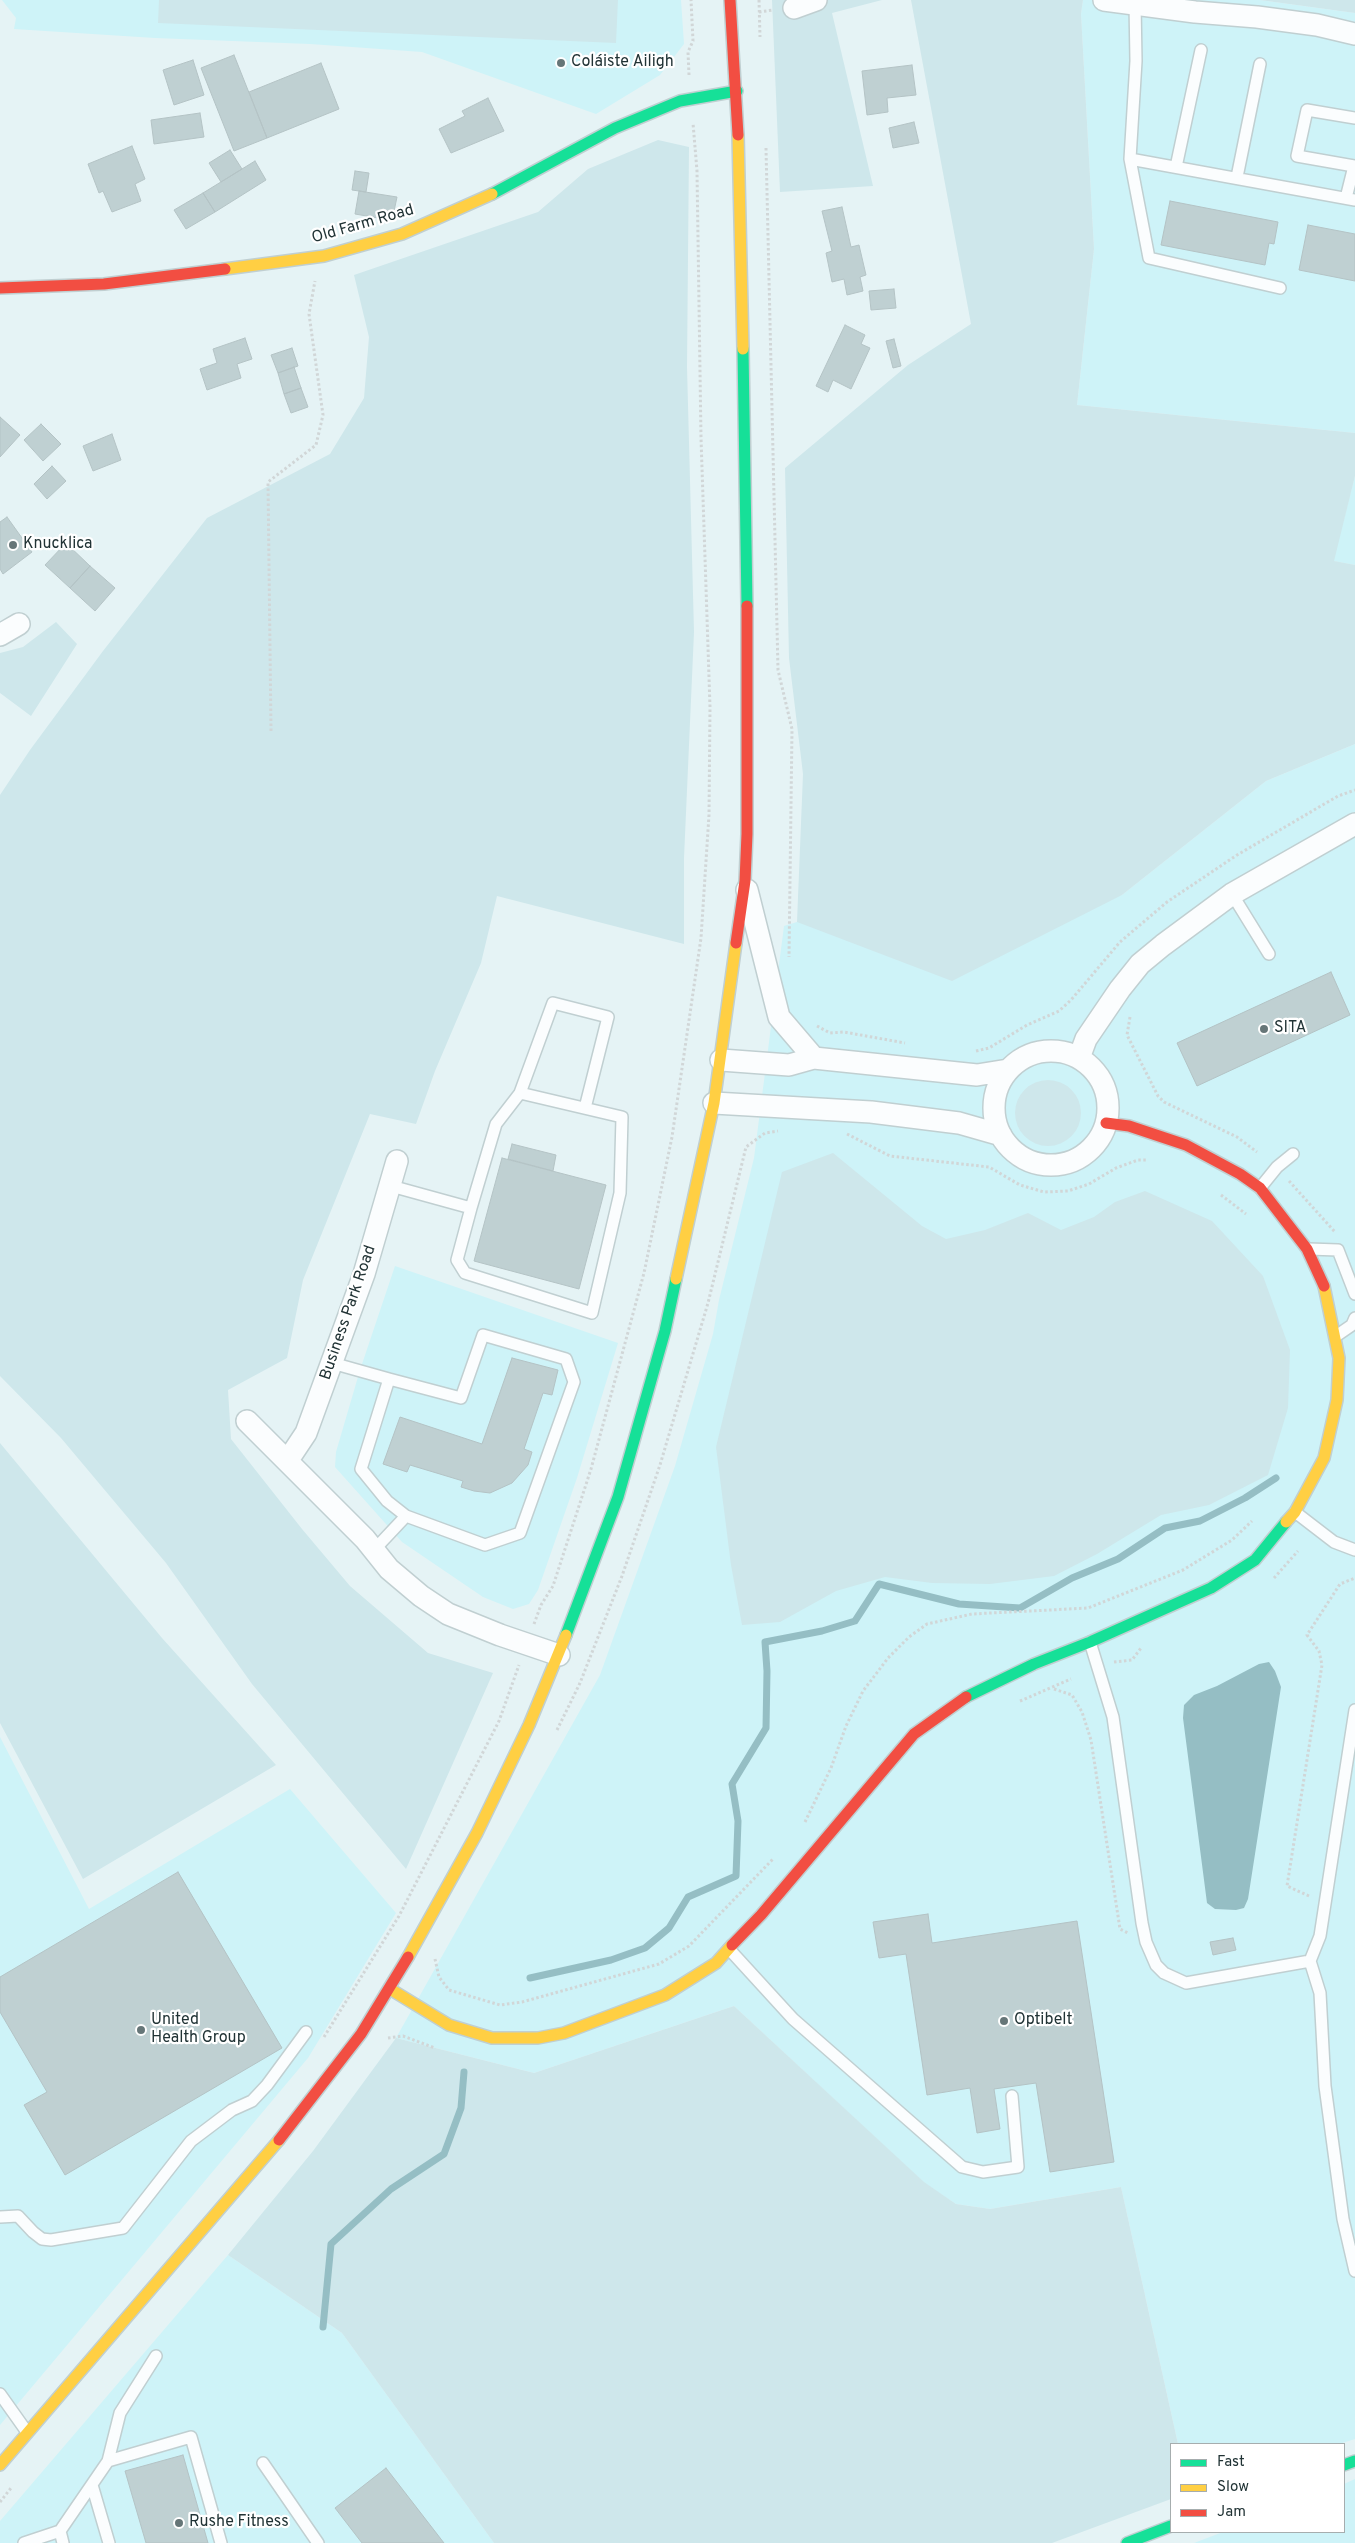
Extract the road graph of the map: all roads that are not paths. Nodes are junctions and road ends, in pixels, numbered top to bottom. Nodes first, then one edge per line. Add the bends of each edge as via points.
1 (730, 0) edge
2 (816, 0) edge
3 (1104, 0) edge
4 (1135, 3) junction
5 (794, 8) road end
6 (1355, 34) edge
7 (1201, 50) dead end
8 (1260, 64) dead end
9 (737, 91) junction
10 (1355, 118) edge
11 (1130, 159) junction
12 (1176, 167) junction
13 (1237, 177) junction
14 (1350, 199) edge
15 (0, 288) edge
16 (1280, 288) dead end
17 (19, 624) dead end
18 (0, 635) edge
19 (1355, 824) edge
20 (744, 881) junction
21 (1232, 894) junction
22 (1269, 954) dead end
23 (814, 1058) junction
24 (1078, 1058) junction
25 (721, 1060) junction
26 (1008, 1070) junction
27 (520, 1093) junction
28 (714, 1104) junction
29 (585, 1108) junction
30 (1106, 1123) junction
31 (1001, 1135) junction
32 (1293, 1154) dead end
33 (397, 1161) dead end
34 (391, 1186) junction
35 (1260, 1188) junction
36 (471, 1208) junction
37 (1307, 1249) junction
38 (1355, 1294) edge
39 (1355, 1318) edge
40 (1336, 1336) junction
41 (332, 1363) junction
42 (389, 1379) junction
43 (247, 1421) dead end
44 (288, 1460) junction
45 (1295, 1512) junction
46 (406, 1516) junction
47 (374, 1550) junction
48 (1355, 1550) edge
49 (1090, 1642) junction
50 (559, 1655) junction
51 (1355, 1710) edge
52 (729, 1949) junction
53 (1310, 1961) junction
54 (390, 1989) junction
55 (306, 2032) dead end
56 (1012, 2096) dead end
57 (0, 2217) edge
58 (1355, 2271) edge
59 (156, 2356) dead end
60 (0, 2394) edge
61 (27, 2432) junction
62 (108, 2461) junction
63 (263, 2462) dead end
64 (0, 2465) edge
65 (92, 2485) junction
66 (1170, 2526) edge
67 (60, 2531) junction
68 (24, 2543) edge
69 (63, 2543) edge
70 (109, 2543) edge
71 (221, 2543) edge
72 (318, 2543) edge
73 (1128, 2543) edge

1 - 9 main road
2 - 5 street
3 - 4 street
4 - 6 street via 1300,23
4 - 11 lane via 1136,61
7 - 12 lane
8 - 13 lane
9 - 15 main road, Old Farm Road via 680,101 615,128 484,198 402,234 319,256 104,284
9 - 20 main road via 747,505 747,834
10 - 14 lane via 1306,110 1297,156 1354,166
11 - 12 lane
11 - 16 lane via 1149,258
12 - 13 lane
13 - 14 lane
17 - 18 street
19 - 21 street
20 - 23 street via 779,1017
20 - 25 main road
21 - 22 lane
21 - 24 street via 1140,964 1105,1010
23 - 25 street via 789,1065
23 - 26 street via 977,1075
24 - 26 street via 1060,1051 1041,1052 1023,1058
24 - 30 street via 1097,1074 1104,1085 1108,1110
25 - 28 main road
26 - 31 street via 994,1102 995,1119
27 - 29 lane
27 - 29 lane via 553,1003 608,1017
27 - 36 lane via 496,1124
28 - 31 street via 871,1112 958,1123
28 - 50 main road via 665,1331 618,1497
29 - 36 lane via 622,1117 620,1193 592,1313 465,1273 457,1260
30 - 31 street via 1095,1145 1086,1153 1076,1160 1052,1165 1028,1160 1008,1146
30 - 35 main road via 1129,1126 1186,1145
32 - 35 lane
33 - 34 street, Business Park Road
34 - 36 lane
34 - 41 street, Business Park Road
35 - 37 main road
37 - 38 lane via 1338,1250
37 - 40 main road via 1325,1289
39 - 40 lane via 1352,1326
40 - 45 main road via 1339,1358 1335,1410 1324,1458
41 - 42 lane
41 - 44 street, Business Park Road via 306,1433
42 - 46 lane via 361,1470 387,1501
42 - 46 lane via 462,1398 482,1335 566,1359 574,1382 520,1533 485,1545
43 - 44 street
44 - 47 street
45 - 48 lane via 1334,1542
45 - 49 main road via 1255,1560 1211,1588
46 - 47 lane
47 - 50 street via 389,1569 448,1614 500,1636
49 - 52 main road via 1034,1664 964,1698 914,1734
49 - 53 lane via 1112,1717 1146,1942 1156,1965 1186,1984
50 - 54 main road via 477,1834
51 - 53 lane via 1320,1936
52 - 54 main road via 716,1963 664,1995 564,2033 538,2038 492,2038 449,2024
52 - 56 lane via 794,2019 962,2167 983,2172 1018,2166
53 - 58 lane via 1320,1993 1326,2095 1343,2219
54 - 61 main road via 361,2034 261,2163
55 - 57 lane via 268,2085 252,2101 232,2110 191,2141 123,2228 51,2240 33,2232 18,2216
59 - 62 lane via 120,2413
60 - 61 lane
61 - 64 main road
62 - 65 lane
62 - 71 lane via 191,2437
63 - 72 lane
65 - 67 lane
65 - 70 lane
66 - 73 main road
67 - 68 lane
67 - 69 lane

